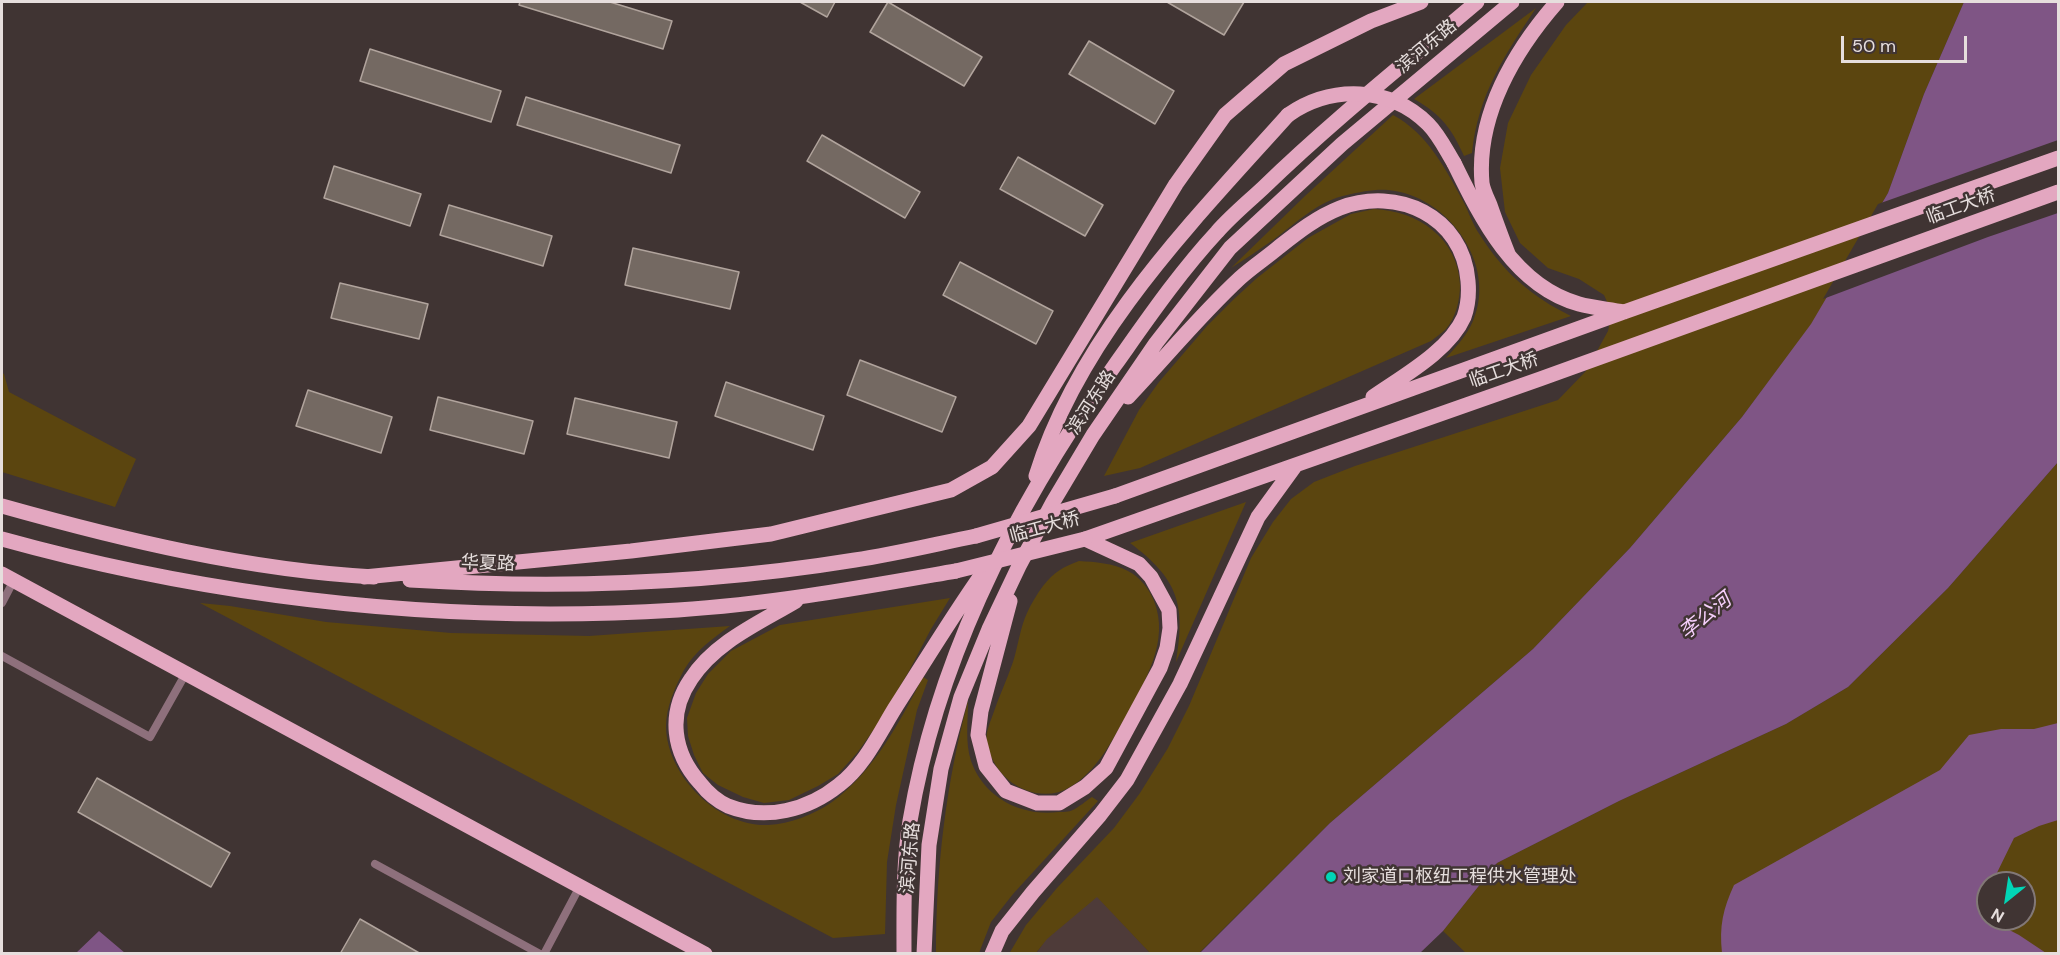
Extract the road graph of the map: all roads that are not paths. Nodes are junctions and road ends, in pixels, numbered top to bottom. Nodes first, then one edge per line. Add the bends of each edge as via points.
1 (1421, 2) edge
2 (1477, 2) edge
3 (1512, 2) edge
4 (1557, 2) edge
5 (2058, 158) edge
6 (2058, 192) edge
7 (1509, 256) junction
8 (1624, 312) junction
9 (1358, 408) junction
10 (1093, 435) junction
11 (1295, 466) junction
12 (1029, 497) junction
13 (2, 506) edge
14 (976, 536) joint
15 (1008, 537) junction
16 (2, 539) edge
17 (1085, 539) junction
18 (1019, 566) junction
19 (8, 577) edge
20 (364, 577) junction
21 (802, 597) junction
22 (2, 603) edge
23 (2, 656) edge
24 (186, 673) junction
25 (375, 864) dead end
26 (580, 885) junction
27 (696, 951) edge
28 (542, 954) edge
29 (904, 954) edge
30 (924, 954) edge
31 (992, 954) edge

1 - 20 main road via 1371,21 1284,64 1226,115 1176,184 1029,426 992,467 951,490 771,534
2 - 12 main road, 滨河东路 via 1300,152 1217,232 1102,382
3 - 10 main road, 滨河东路 via 1342,144 1230,248 1156,343
4 - 7 main road via 1512,63 1486,130 1482,185
5 - 8 main road, 临工大桥
6 - 11 main road, 临工大桥
7 - 8 main road via 1550,291 1577,303
7 - 12 main road, bridge via 1474,204 1437,134 1410,109 1393,100 1344,93 1300,106 1197,216 1133,295 1063,406
8 - 9 main road, 临工大桥
9 - 10 main road via 1440,349 1455,334 1465,315 1469,293 1467,270 1459,247 1444,227 1422,210 1396,202 1367,200 1312,222 1240,278
9 - 14 main road, 临工大桥, bridge via 1115,496
10 - 18 main road, 滨河东路
11 - 17 main road, 临工大桥
11 - 31 main road via 1258,517 1180,684 1127,780 1002,931
12 - 15 main road, 滨河东路
13 - 20 main road, 华夏路 via 168,548
14 - 20 main road, 华夏路 via 844,562 733,576 610,584 487,585
15 - 21 main road via 867,753 840,785 793,810 751,812 727,805 708,793 682,758 676,737 682,695 690,679 727,641
15 - 29 main road, 滨河东路 via 950,666 928,738 910,822
16 - 21 main road via 188,583 310,601 432,612 556,615 679,610
17 - 18 main road via 1139,564 1169,610 1170,628 1160,668 1106,768 1059,803 1037,803 1006,791 986,766 978,735
17 - 21 main road, 临工大桥, bridge via 956,571
18 - 30 main road, 滨河东路 via 961,697 941,769 929,845
19 - 22 lane
19 - 24 main road
23 - 24 lane via 150,737
24 - 26 main road
25 - 28 lane
26 - 27 main road
26 - 28 lane

